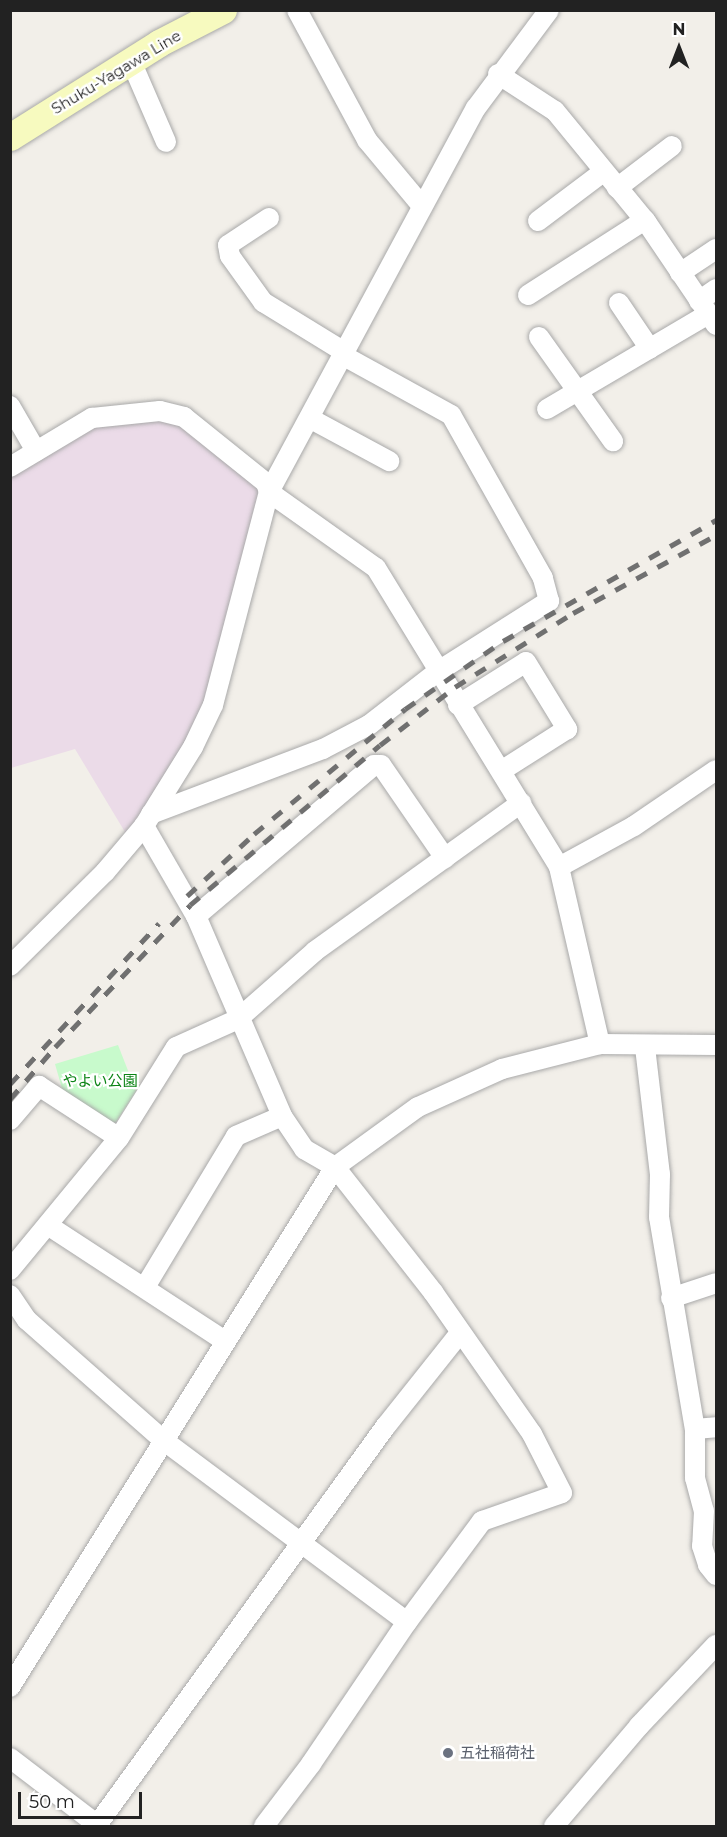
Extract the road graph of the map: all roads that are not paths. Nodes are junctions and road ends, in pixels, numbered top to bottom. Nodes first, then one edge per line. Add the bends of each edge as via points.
1 (222, 10) edge
2 (297, 10) edge
3 (549, 10) edge
4 (131, 61) junction
5 (498, 74) junction
6 (10, 136) edge
7 (166, 142) dead end
8 (672, 146) dead end
9 (603, 172) junction
10 (617, 188) junction
11 (422, 206) junction
12 (269, 218) dead end
13 (645, 220) junction
14 (538, 221) dead end
15 (717, 249) edge
16 (680, 273) junction
17 (717, 289) edge
18 (528, 295) dead end
19 (619, 303) dead end
20 (708, 313) edge
21 (539, 337) dead end
22 (650, 349) junction
23 (345, 354) junction
24 (578, 391) junction
25 (10, 406) edge
26 (547, 409) dead end
27 (311, 419) junction
28 (613, 441) dead end
29 (36, 451) junction
30 (389, 461) dead end
31 (10, 467) edge
32 (269, 492) junction
33 (437, 672) junction
34 (458, 705) junction
35 (717, 770) edge
36 (501, 771) junction
37 (521, 803) junction
38 (148, 820) junction
39 (445, 858) junction
40 (559, 867) junction
41 (196, 916) junction
42 (10, 966) edge
43 (238, 1019) junction
44 (600, 1044) junction
45 (717, 1045) edge
46 (645, 1047) junction
47 (282, 1116) junction
48 (10, 1120) edge
49 (119, 1138) junction
50 (335, 1167) junction
51 (49, 1226) junction
52 (10, 1270) edge
53 (717, 1282) edge
54 (145, 1287) junction
55 (10, 1295) edge
56 (671, 1298) junction
57 (460, 1333) junction
58 (225, 1341) junction
59 (717, 1427) edge
60 (695, 1429) junction
61 (163, 1440) junction
62 (303, 1543) junction
63 (717, 1575) edge
64 (407, 1622) junction
65 (717, 1645) edge
66 (10, 1687) edge
67 (10, 1758) edge
68 (98, 1826) edge
69 (264, 1827) edge
70 (554, 1827) edge

1 - 4 main road, Shuku-Yagawa Line
2 - 11 street via 367,140
3 - 5 street
4 - 6 main road, Shuku-Yagawa Line
4 - 7 street
5 - 9 street via 555,111
5 - 11 street
8 - 10 street
9 - 10 street
9 - 14 street
10 - 13 street
11 - 23 street
12 - 23 street via 228,245 230,256 263,302
13 - 16 street
13 - 18 street
15 - 16 street
16 - 20 street
17 - 20 street
19 - 22 street
20 - 22 street
21 - 24 street
22 - 24 street
23 - 27 street
23 - 33 street via 451,415 543,578 549,601
24 - 26 street
24 - 28 street
25 - 29 street
27 - 30 street
27 - 32 street
29 - 31 street
29 - 32 street via 92,418 160,411 184,417 266,483
32 - 33 street via 376,568
32 - 38 street via 213,705 193,747
33 - 34 street
33 - 38 street via 369,725 323,749
34 - 36 street
34 - 36 street via 526,662 567,729
35 - 40 street via 634,826
36 - 37 street
37 - 39 street
37 - 40 street
38 - 41 street
38 - 42 street via 105,872
39 - 41 street via 381,765 374,765
39 - 43 street via 315,951
40 - 44 street
41 - 43 street
43 - 47 street
43 - 49 street via 176,1047
44 - 46 street
44 - 50 street via 502,1069 464,1084 418,1107
45 - 46 street
46 - 56 street via 660,1174 658,1218
47 - 50 street via 304,1149
47 - 54 street via 236,1136
48 - 49 street via 39,1086
49 - 51 street
50 - 57 street via 433,1292
50 - 58 street
51 - 52 street
51 - 54 street
53 - 56 street
54 - 58 street
55 - 61 street via 27,1320
56 - 60 street
57 - 62 street via 386,1426
57 - 64 street via 532,1434 562,1493 482,1521
58 - 61 street
59 - 60 street
60 - 63 street via 695,1478 704,1511 702,1546 708,1565
61 - 62 street
61 - 66 street
62 - 64 street
62 - 68 street
64 - 69 street
65 - 70 street via 639,1726
67 - 68 street

